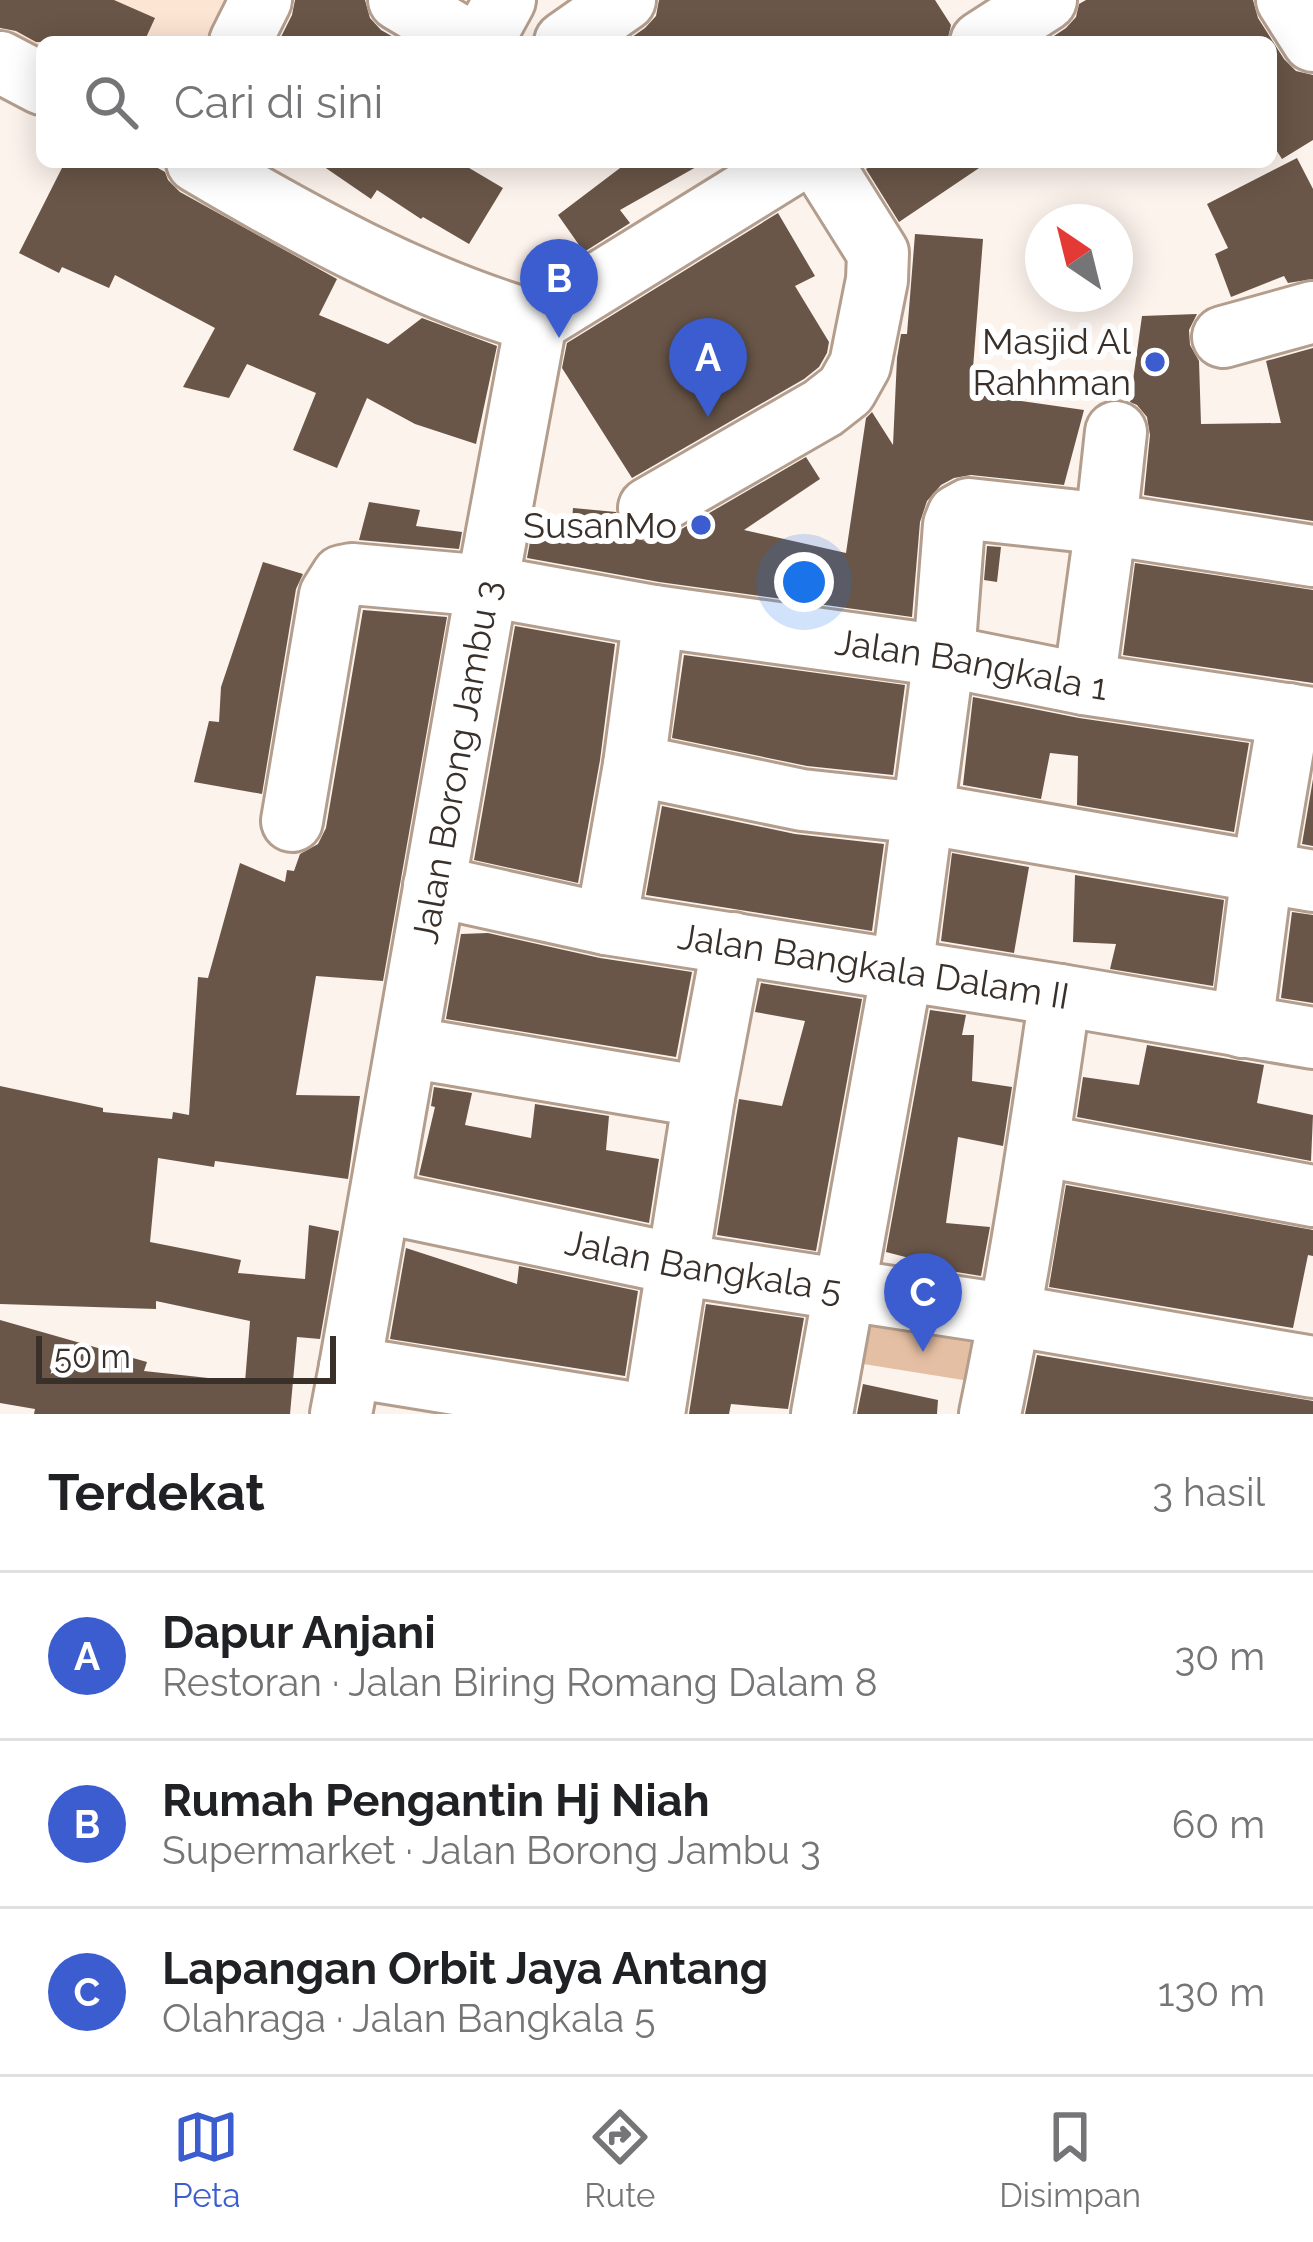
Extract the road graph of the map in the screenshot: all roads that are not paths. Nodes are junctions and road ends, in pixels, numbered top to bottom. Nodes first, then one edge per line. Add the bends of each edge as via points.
1 (261, 0) edge
2 (399, 0) edge
3 (505, 0) edge
4 (625, 0) edge
5 (1046, 0) edge
6 (1287, 0) edge
7 (243, 36) edge
8 (460, 36) edge
9 (485, 36) edge
10 (574, 36) edge
11 (990, 36) edge
12 (1313, 41) edge
13 (0, 62) edge
14 (36, 81) edge
15 (208, 168) edge
16 (784, 168) edge
17 (825, 168) edge
18 (1313, 312) edge
19 (536, 322) junction
20 (1223, 337) dead end
21 (1116, 432) dead end
22 (649, 508) dead end
23 (1106, 524) junction
24 (1313, 556) edge
25 (487, 586) junction
26 (654, 616) junction
27 (944, 656) junction
28 (1084, 684) junction
29 (1301, 716) edge
30 (634, 764) junction
31 (922, 814) junction
32 (292, 820) dead end
33 (1288, 877) edge
34 (434, 886) junction
35 (606, 924) junction
36 (733, 943) junction
37 (902, 970) junction
38 (1060, 994) junction
39 (1243, 1027) junction
40 (1313, 1038) edge
41 (407, 1047) junction
42 (704, 1097) junction
43 (1039, 1145) junction
44 (1313, 1196) edge
45 (380, 1202) junction
46 (676, 1264) junction
47 (844, 1290) junction
48 (1010, 1315) junction
49 (1313, 1367) edge
50 (345, 1390) edge
51 (641, 1414) edge
52 (654, 1414) edge
53 (822, 1414) edge
54 (990, 1414) edge

1 - 7 street
2 - 8 street
3 - 9 street
4 - 10 street
5 - 11 street
6 - 12 street
13 - 14 street
15 - 19 street via 439,289
16 - 19 street
17 - 22 street via 878,253 860,365 824,408
18 - 20 street
19 - 25 street, Jalan Borong Jambu 3
21 - 23 street
23 - 24 street
23 - 27 street via 969,509 958,515
23 - 28 street
25 - 26 street, Jalan Bangkala 1
25 - 32 street, Jalan Bangkala 1 via 352,574 336,583
25 - 34 street, Jalan Borong Jambu 3
26 - 27 street, Jalan Bangkala 1
26 - 30 street
27 - 28 street, Jalan Bangkala 1
27 - 31 street
28 - 29 street, Jalan Bangkala 1
29 - 33 street
30 - 31 street via 802,800
30 - 35 street
31 - 33 street
31 - 37 street
33 - 39 street
34 - 35 street, Jalan Bangkala Dalam II
34 - 41 street, Jalan Borong Jambu 3
35 - 36 street, Jalan Bangkala Dalam II
36 - 37 street, Jalan Bangkala Dalam II
36 - 42 street
37 - 38 street, Jalan Bangkala Dalam II
37 - 47 street
38 - 39 street, Jalan Bangkala Dalam II
38 - 43 street
39 - 40 street, Jalan Bangkala Dalam II
41 - 42 street
41 - 45 street, Jalan Borong Jambu 3
42 - 46 street
43 - 44 street
43 - 48 street
45 - 46 street, Jalan Bangkala 5
45 - 50 street, Jalan Borong Jambu 3
46 - 47 street, Jalan Bangkala 5
46 - 52 street
47 - 48 street, Jalan Bangkala 5
47 - 53 street
48 - 49 street, Jalan Bangkala 5
48 - 54 street
50 - 51 street

